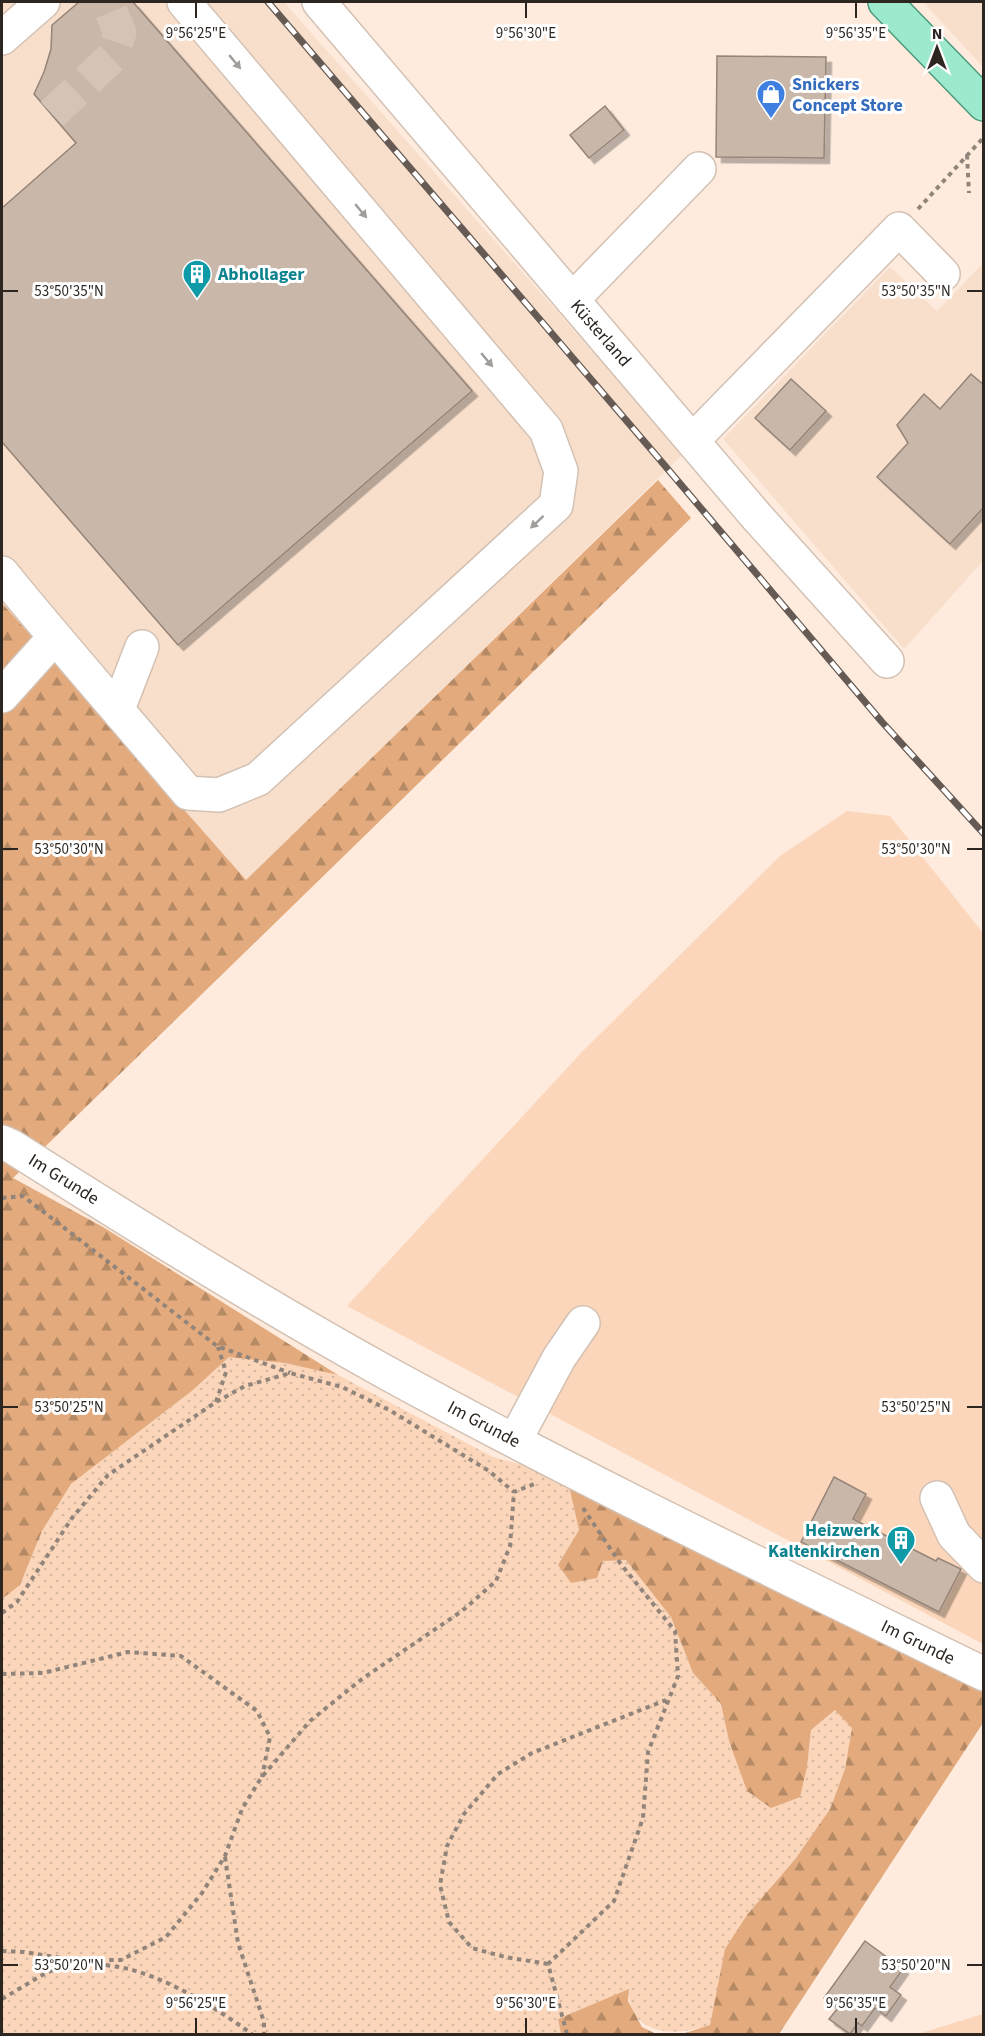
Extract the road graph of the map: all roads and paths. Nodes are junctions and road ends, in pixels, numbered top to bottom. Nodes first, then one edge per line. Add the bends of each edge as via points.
1 (44, 2) edge
2 (184, 2) edge
3 (319, 2) edge
4 (885, 2) edge
5 (2, 38) edge
6 (984, 104) edge
7 (984, 137) edge
8 (967, 155) junction
9 (699, 169) dead end
10 (969, 193) dead end
11 (899, 229) junction
12 (943, 274) dead end
13 (572, 300) junction
14 (693, 440) junction
15 (2, 573) edge
16 (54, 638) junction
17 (142, 647) dead end
18 (886, 661) dead end
19 (2, 696) edge
20 (118, 709) junction
21 (5, 1145) edge
22 (2, 1198) edge
23 (583, 1323) dead end
24 (217, 1346) junction
25 (290, 1373) junction
26 (216, 1402) junction
27 (528, 1447) junction
28 (514, 1492) junction
29 (937, 1498) dead end
30 (581, 1505) dead end
31 (984, 1566) edge
32 (2, 1613) edge
33 (2, 1674) edge
34 (984, 1674) edge
35 (667, 1700) junction
36 (261, 1778) junction
37 (225, 1856) junction
38 (2, 1951) edge
39 (76, 1960) junction
40 (549, 1964) junction
41 (2, 1999) edge
42 (252, 2034) edge
43 (264, 2034) edge
44 (567, 2034) edge

1 - 5 street
2 -> 20 street via 546,430 561,471 556,505 258,778 219,795 188,793
3 - 13 street, Küsterland
4 - 6 main road
7 - 8 path
8 - 10 path
8 - 11 path
9 - 13 street
11 - 12 street
11 - 14 street
13 - 14 street, Küsterland
14 - 18 street, Küsterland
15 - 16 street
16 - 19 street
16 - 20 street
17 - 20 street
21 - 27 street, Im Grunde via 280,1312
22 - 24 path via 23,1196
23 - 27 street via 559,1358
24 - 25 path
24 - 26 path via 226,1372
25 - 26 path via 245,1386
25 - 28 path via 342,1388 391,1411 489,1471
26 - 32 path via 108,1475 72,1518 17,1602
27 - 28 path via 539,1482
27 - 34 street, Im Grunde
28 - 36 path via 510,1546 496,1581 462,1611 362,1679 310,1720
29 - 31 street via 954,1534
30 - 35 path via 620,1563 675,1631 678,1676
33 - 36 path via 43,1673 128,1652 181,1656 256,1711 270,1737
35 - 40 path via 648,1752 643,1818 614,1901
35 - 40 path via 532,1753 498,1774 464,1814 447,1846 440,1885 449,1922 472,1948
36 - 37 path via 242,1809
37 - 39 path via 202,1893 166,1937 121,1959
37 - 43 path via 238,1943 264,2022
38 - 39 path
39 - 41 path
39 - 42 path via 129,1969 167,1984 225,2014
40 - 44 path

